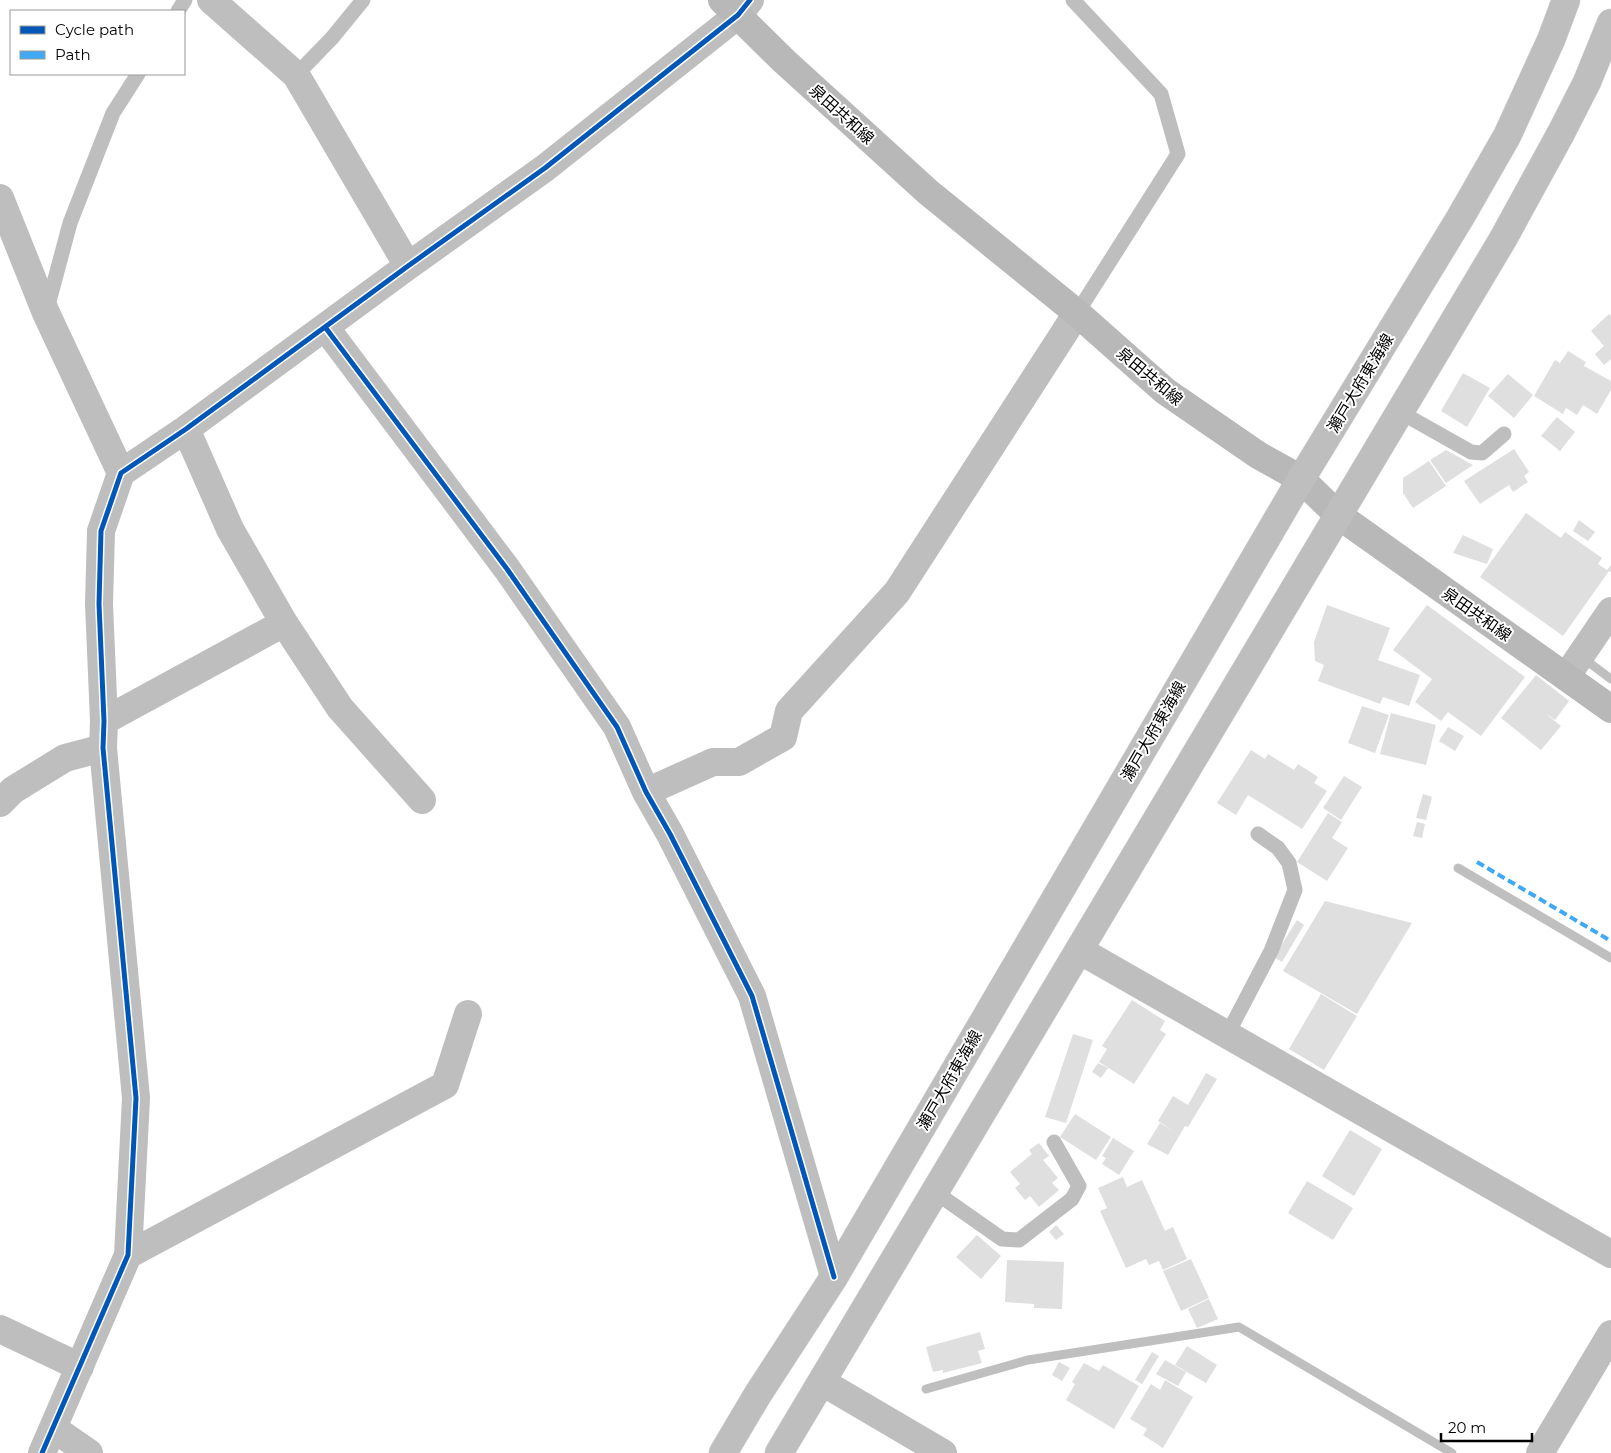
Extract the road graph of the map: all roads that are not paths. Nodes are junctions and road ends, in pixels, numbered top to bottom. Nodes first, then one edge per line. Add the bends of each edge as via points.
1 (211, 0) edge
2 (363, 0) edge
3 (1073, 0) edge
4 (1566, 0) edge
5 (737, 5) edge
6 (1611, 23) edge
7 (137, 75) edge
8 (296, 76) junction
9 (0, 198) edge
10 (408, 266) junction
11 (46, 313) junction
12 (1077, 313) junction
13 (325, 327) junction
14 (1400, 412) junction
15 (186, 429) junction
16 (1504, 434) dead end
17 (121, 473) junction
18 (1301, 479) junction
19 (1338, 515) junction
20 (1611, 610) edge
21 (284, 623) junction
22 (1566, 677) junction
23 (1611, 709) edge
24 (104, 721) junction
25 (103, 748) junction
26 (646, 792) junction
27 (422, 800) dead end
28 (0, 803) edge
29 (1258, 834) dead end
30 (1079, 950) junction
31 (468, 1014) dead end
32 (1227, 1035) junction
33 (1054, 1142) dead end
34 (935, 1192) junction
35 (1611, 1254) edge
36 (128, 1255) junction
37 (834, 1276) junction
38 (0, 1330) edge
39 (1611, 1334) edge
40 (80, 1367) junction
41 (822, 1382) junction
42 (53, 1428) junction
43 (42, 1453) edge
44 (89, 1453) edge
45 (723, 1453) edge
46 (779, 1453) edge
47 (943, 1453) edge
48 (1540, 1453) edge

1 - 8 street
2 - 8 lane
3 - 12 lane via 1161,94 1178,154
4 - 18 street, 瀬戸大府東海線 via 1507,136
5 - 10 street via 545,168
5 - 12 main road, 泉田共和線 via 784,61 928,192
6 - 14 street via 1561,134
7 - 11 lane via 112,113 70,223
8 - 10 street
9 - 11 street
10 - 13 street
11 - 17 street
12 - 18 main road, 泉田共和線 via 1165,391 1258,455
12 - 26 street via 897,592 789,711 784,737 739,762 713,762
13 - 15 street
13 - 26 street via 508,569 617,727
14 - 16 lane via 1471,452 1482,453
14 - 19 street
15 - 17 street
15 - 21 street via 230,529
17 - 24 street via 101,531 99,604
18 - 19 main road, 泉田共和線
18 - 37 street, 瀬戸大府東海線
19 - 22 main road, 泉田共和線
19 - 30 street
20 - 22 street
21 - 24 street
21 - 27 street via 340,708
22 - 23 main road, 泉田共和線
24 - 25 street
25 - 28 street via 65,758 13,790
25 - 36 street via 136,1098
26 - 37 street via 752,996
29 - 32 lane via 1278,848 1289,863 1295,890 1271,951
30 - 32 street
30 - 34 street
31 - 36 street via 445,1085
32 - 35 street
33 - 34 lane via 1079,1186 1072,1199 1019,1240 1002,1239
34 - 41 street
36 - 40 street
37 - 45 street, 瀬戸大府東海線
38 - 40 street
39 - 48 street
40 - 42 street
41 - 46 street
41 - 47 street
42 - 43 street
42 - 44 street

